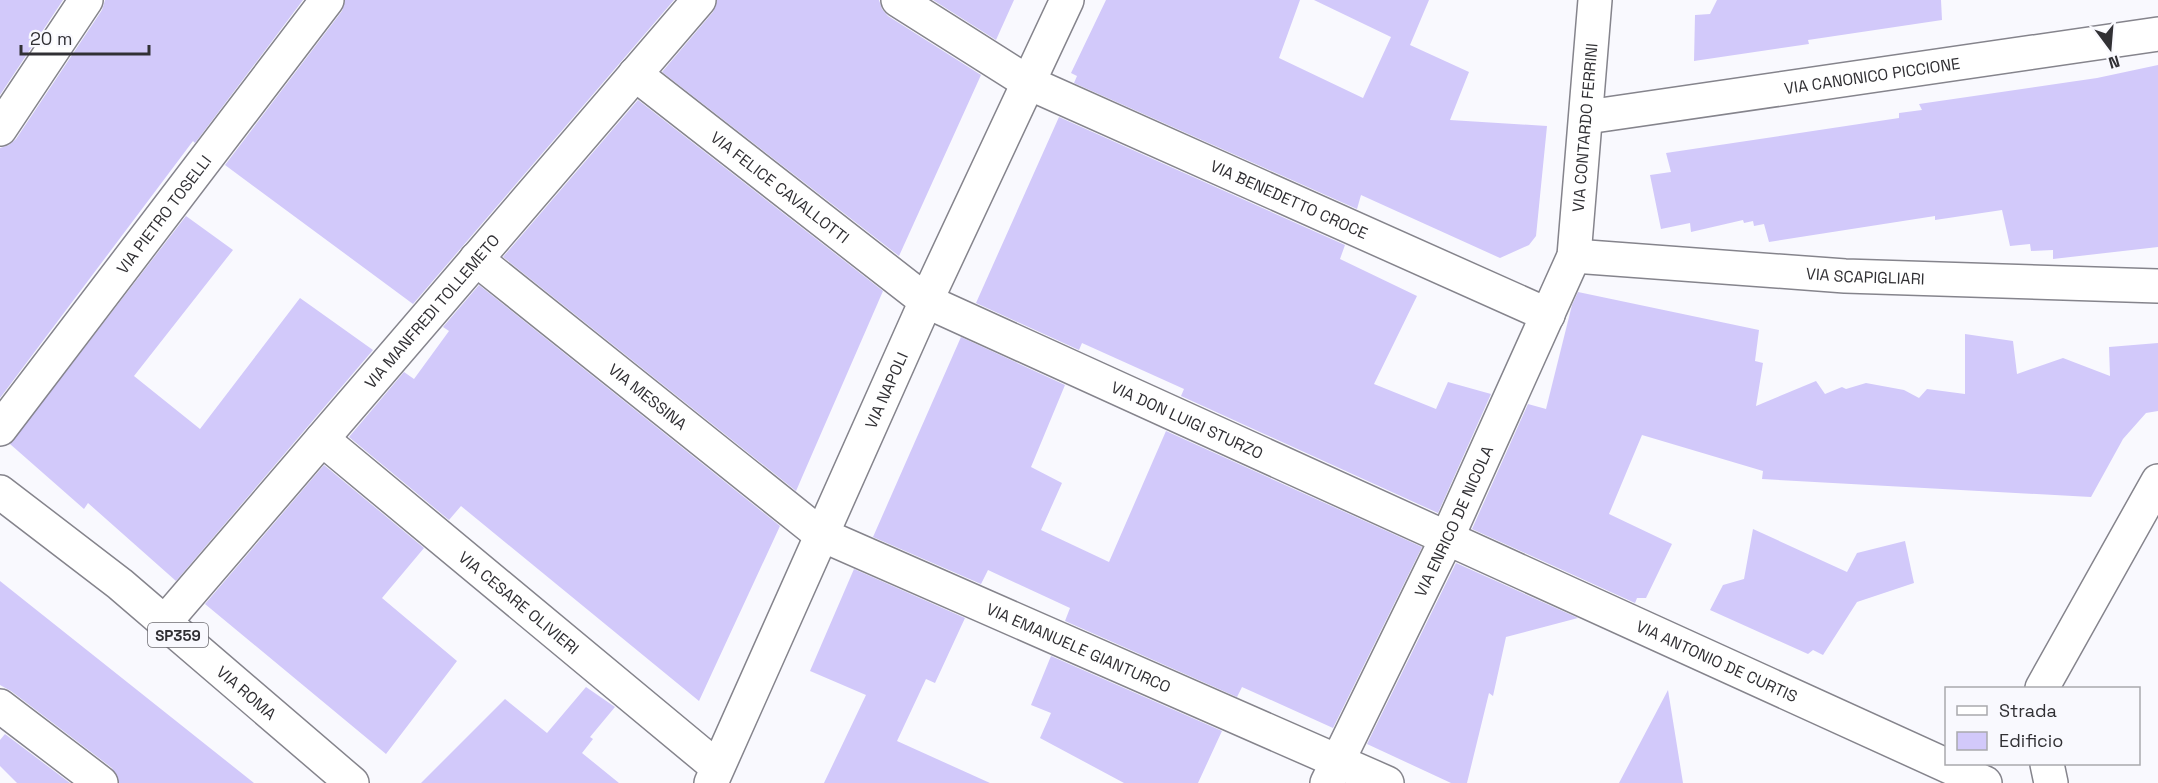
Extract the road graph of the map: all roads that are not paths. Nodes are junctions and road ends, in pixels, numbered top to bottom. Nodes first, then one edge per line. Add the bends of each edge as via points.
1 (86, 0) edge
2 (327, 0) edge
3 (699, 0) edge
4 (898, 0) edge
5 (1067, 0) edge
6 (1621, 0) edge
7 (1594, 11) edge
8 (2158, 34) edge
9 (635, 74) junction
10 (1029, 83) junction
11 (1587, 117) junction
12 (0, 129) edge
13 (1574, 256) junction
14 (476, 259) junction
15 (2158, 286) edge
16 (926, 301) junction
17 (1548, 315) junction
18 (0, 429) edge
19 (322, 439) junction
20 (2158, 481) edge
21 (0, 492) edge
22 (820, 534) junction
23 (1447, 538) junction
24 (164, 623) junction
25 (2043, 687) edge
26 (1, 710) edge
27 (1945, 765) edge
28 (1945, 765) edge
29 (1996, 765) edge
30 (2047, 765) edge
31 (1332, 772) edge
32 (714, 775) edge
33 (101, 783) edge
34 (352, 783) edge
35 (1387, 783) edge
36 (1985, 783) edge
37 (2051, 783) edge

1 - 12 street
2 - 18 street, VIA PIETRO TOSELLI
3 - 9 street, VIA MANFREDI TOLLEMETO
4 - 10 street, VIA BENEDETTO CROCE
5 - 10 street, VIA NAPOLI
6 - 7 street
7 - 11 street, VIA CONTARDO FERRINI
8 - 11 street, VIA CANONICO PICCIONE
9 - 14 street, VIA MANFREDI TOLLEMETO
9 - 16 street, VIA FELICE CAVALLOTTI
10 - 16 street, VIA NAPOLI
10 - 17 street, VIA BENEDETTO CROCE
11 - 13 street, VIA CONTARDO FERRINI
13 - 15 street, VIA SCAPIGLIARI via 1845,276
13 - 17 street, VIA ENRICO DE NICOLA
14 - 19 street, VIA MANFREDI TOLLEMETO
14 - 22 street, VIA MESSINA
16 - 22 street, VIA NAPOLI
16 - 23 street, VIA DON LUIGI STURZO
17 - 23 street, VIA ENRICO DE NICOLA
19 - 24 street, VIA MANFREDI TOLLEMETO
19 - 32 street, VIA CESARE OLIVIERI
20 - 25 street
21 - 24 street, VIA ROMA / SP359 via 120,584
22 - 31 street, VIA EMANUELE GIANTURCO
22 - 32 street, VIA NAPOLI
23 - 28 street, VIA ANTONIO DE CURTIS
23 - 31 street, VIA ENRICO DE NICOLA
24 - 34 street, VIA ROMA / SP359
26 - 33 street
27 - 36 street, VIA ANTONIO DE CURTIS
29 - 36 street
30 - 37 street
31 - 35 street, VIA EMANUELE GIANTURCO

